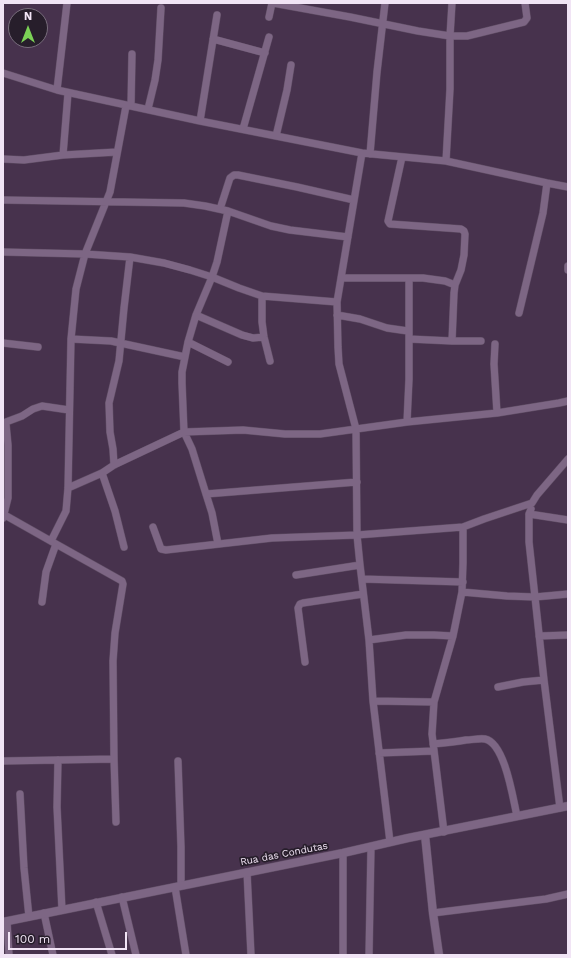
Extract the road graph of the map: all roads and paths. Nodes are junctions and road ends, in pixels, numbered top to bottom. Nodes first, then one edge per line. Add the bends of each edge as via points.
1 (68, 3) edge
2 (272, 3) edge
3 (385, 3) edge
4 (452, 3) edge
5 (525, 3) edge
6 (162, 8) dead end
7 (217, 15) dead end
8 (269, 17) dead end
9 (383, 24) junction
10 (450, 36) junction
11 (269, 37) dead end
12 (213, 39) junction
13 (265, 53) junction
14 (132, 54) dead end
15 (291, 65) dead end
16 (3, 73) edge
17 (57, 90) junction
18 (68, 93) junction
19 (128, 106) junction
20 (148, 110) junction
21 (200, 121) junction
22 (243, 129) junction
23 (276, 136) junction
24 (118, 152) junction
25 (362, 153) junction
26 (370, 154) junction
27 (63, 155) junction
28 (402, 157) junction
29 (3, 159) edge
30 (446, 161) junction
31 (547, 184) junction
32 (568, 187) edge
33 (3, 200) edge
34 (354, 200) junction
35 (107, 201) junction
36 (220, 209) junction
37 (228, 211) junction
38 (348, 237) junction
39 (3, 252) edge
40 (86, 254) junction
41 (130, 257) junction
42 (568, 266) edge
43 (568, 270) edge
44 (212, 277) junction
45 (341, 278) junction
46 (409, 278) junction
47 (455, 285) junction
48 (262, 296) junction
49 (337, 302) junction
50 (519, 313) dead end
51 (196, 315) junction
52 (337, 315) junction
53 (408, 335) junction
54 (264, 337) junction
55 (71, 340) junction
56 (481, 340) dead end
57 (452, 341) junction
58 (188, 342) junction
59 (3, 343) edge
60 (121, 343) junction
61 (495, 344) dead end
62 (38, 348) dead end
63 (185, 357) junction
64 (270, 361) dead end
65 (228, 362) dead end
66 (568, 401) edge
67 (69, 410) junction
68 (497, 413) junction
69 (407, 422) junction
70 (356, 429) junction
71 (184, 432) junction
72 (568, 459) edge
73 (114, 465) junction
74 (102, 473) junction
75 (357, 482) junction
76 (68, 488) junction
77 (206, 494) junction
78 (532, 503) junction
79 (529, 514) junction
80 (3, 515) edge
81 (568, 520) edge
82 (153, 527) dead end
83 (463, 527) junction
84 (358, 536) junction
85 (54, 543) junction
86 (218, 544) junction
87 (124, 547) dead end
88 (360, 565) junction
89 (296, 575) dead end
90 (362, 579) junction
91 (463, 582) junction
92 (462, 592) junction
93 (364, 594) junction
94 (568, 594) edge
95 (535, 597) junction
96 (42, 602) dead end
97 (568, 634) edge
98 (453, 636) junction
99 (539, 636) junction
100 (369, 640) junction
101 (305, 662) dead end
102 (544, 680) junction
103 (498, 687) dead end
104 (373, 701) junction
105 (434, 702) junction
106 (433, 748) junction
107 (379, 753) junction
108 (114, 759) junction
109 (58, 760) junction
110 (3, 761) edge
111 (178, 761) dead end
112 (20, 794) dead end
113 (564, 807) edge
114 (517, 816) junction
115 (116, 822) dead end
116 (444, 832) junction
117 (425, 835) junction
118 (390, 842) junction
119 (371, 847) junction
120 (343, 853) junction
121 (247, 872) junction
122 (178, 886) junction
123 (568, 894) edge
124 (122, 897) junction
125 (96, 902) junction
126 (62, 910) junction
127 (433, 913) junction
128 (44, 914) junction
129 (29, 916) junction
130 (5, 921) edge
131 (9, 955) edge
132 (53, 955) edge
133 (112, 955) edge
134 (136, 955) edge
135 (186, 955) edge
136 (251, 955) edge
137 (343, 955) edge
138 (370, 955) edge
139 (439, 955) edge

1 - 17 street
2 - 8 street
2 - 9 street
3 - 9 street
4 - 10 street
5 - 10 street via 527,18 524,22 467,36
6 - 20 street via 158,60
7 - 12 street
9 - 10 street
9 - 26 street
10 - 30 street
11 - 13 street
12 - 13 street
12 - 21 street
13 - 22 street
14 - 19 street
15 - 23 street
16 - 17 street
17 - 18 street
18 - 19 street
18 - 27 street
19 - 20 street
19 - 24 street
20 - 21 street
21 - 22 street
22 - 23 street
23 - 25 street
24 - 27 street
24 - 35 street
25 - 26 street
25 - 34 street
26 - 28 street
27 - 29 street via 24,160
28 - 30 street
28 - 47 street via 388,223 464,231 464,255
30 - 31 street
31 - 32 street
31 - 50 street via 543,213
33 - 35 street
34 - 36 street via 298,186 234,175 230,178
34 - 38 street
35 - 36 street via 184,203
35 - 40 street
36 - 37 street
37 - 38 street via 271,226
37 - 44 street
38 - 45 street
39 - 40 street
40 - 41 street
40 - 55 street via 76,289
41 - 44 street via 164,263
41 - 60 street
42 - 43 street
44 - 48 street
44 - 51 street
45 - 46 street
45 - 49 street
46 - 47 street via 445,281
46 - 53 street
47 - 57 street
48 - 49 street
48 - 54 street
49 - 52 street
51 - 54 street via 242,335
51 - 58 street
52 - 53 street via 360,319
52 - 70 street via 339,364
53 - 57 street
53 - 69 street
54 - 64 street
55 - 60 street via 106,340
55 - 67 street
56 - 57 street
58 - 63 street
58 - 65 street
59 - 62 street
60 - 63 street
60 - 73 street via 109,403
61 - 68 street
63 - 71 street via 182,372
66 - 68 street
67 - 76 street
67 - 80 street via 46,405 6,422 8,498
68 - 69 street
69 - 70 street
70 - 71 street via 320,434 244,430
70 - 75 street
71 - 73 street
71 - 77 street
72 - 78 street
73 - 74 street
74 - 76 street
74 - 87 street
75 - 77 street
75 - 84 street
76 - 85 street via 66,511
77 - 86 street
78 - 79 street
78 - 83 street
79 - 81 street
79 - 95 street via 529,542
80 - 85 street
82 - 86 street via 164,550
83 - 84 street
83 - 91 street
84 - 86 street via 272,538
84 - 88 street
85 - 96 street via 46,572
85 - 108 street via 122,581 123,584 113,661
88 - 89 street
88 - 90 street
90 - 91 street
90 - 93 street
91 - 92 street
92 - 95 street
92 - 98 street
93 - 100 street
93 - 101 street via 300,604 298,608
94 - 95 street
95 - 99 street
97 - 99 street
98 - 100 street via 406,635
98 - 105 street
99 - 102 street
100 - 104 street
102 - 103 street
102 - 113 street
104 - 105 street
104 - 107 street
105 - 106 street
106 - 107 street
106 - 114 street via 475,739 492,742 498,749 508,773
106 - 116 street
107 - 118 street
108 - 109 street
108 - 115 street
109 - 110 street
109 - 126 street via 57,807
111 - 122 street via 181,848
112 - 129 street
113 - 114 street, Rua das Condutas
114 - 116 street, Rua das Condutas
116 - 117 street, Rua das Condutas
117 - 118 street, Rua das Condutas
117 - 127 street
118 - 119 street, Rua das Condutas
119 - 120 street, Rua das Condutas
119 - 138 street
120 - 121 street, Rua das Condutas
120 - 137 street
121 - 122 street, Rua das Condutas
121 - 136 street
122 - 124 street, Rua das Condutas
122 - 135 street
123 - 127 street
124 - 125 street, Rua das Condutas
124 - 134 street
125 - 126 street, Rua das Condutas
125 - 133 street
126 - 128 street, Rua das Condutas
127 - 139 street
128 - 129 street, Rua das Condutas
128 - 132 street
129 - 130 street, Rua das Condutas
130 - 131 street

